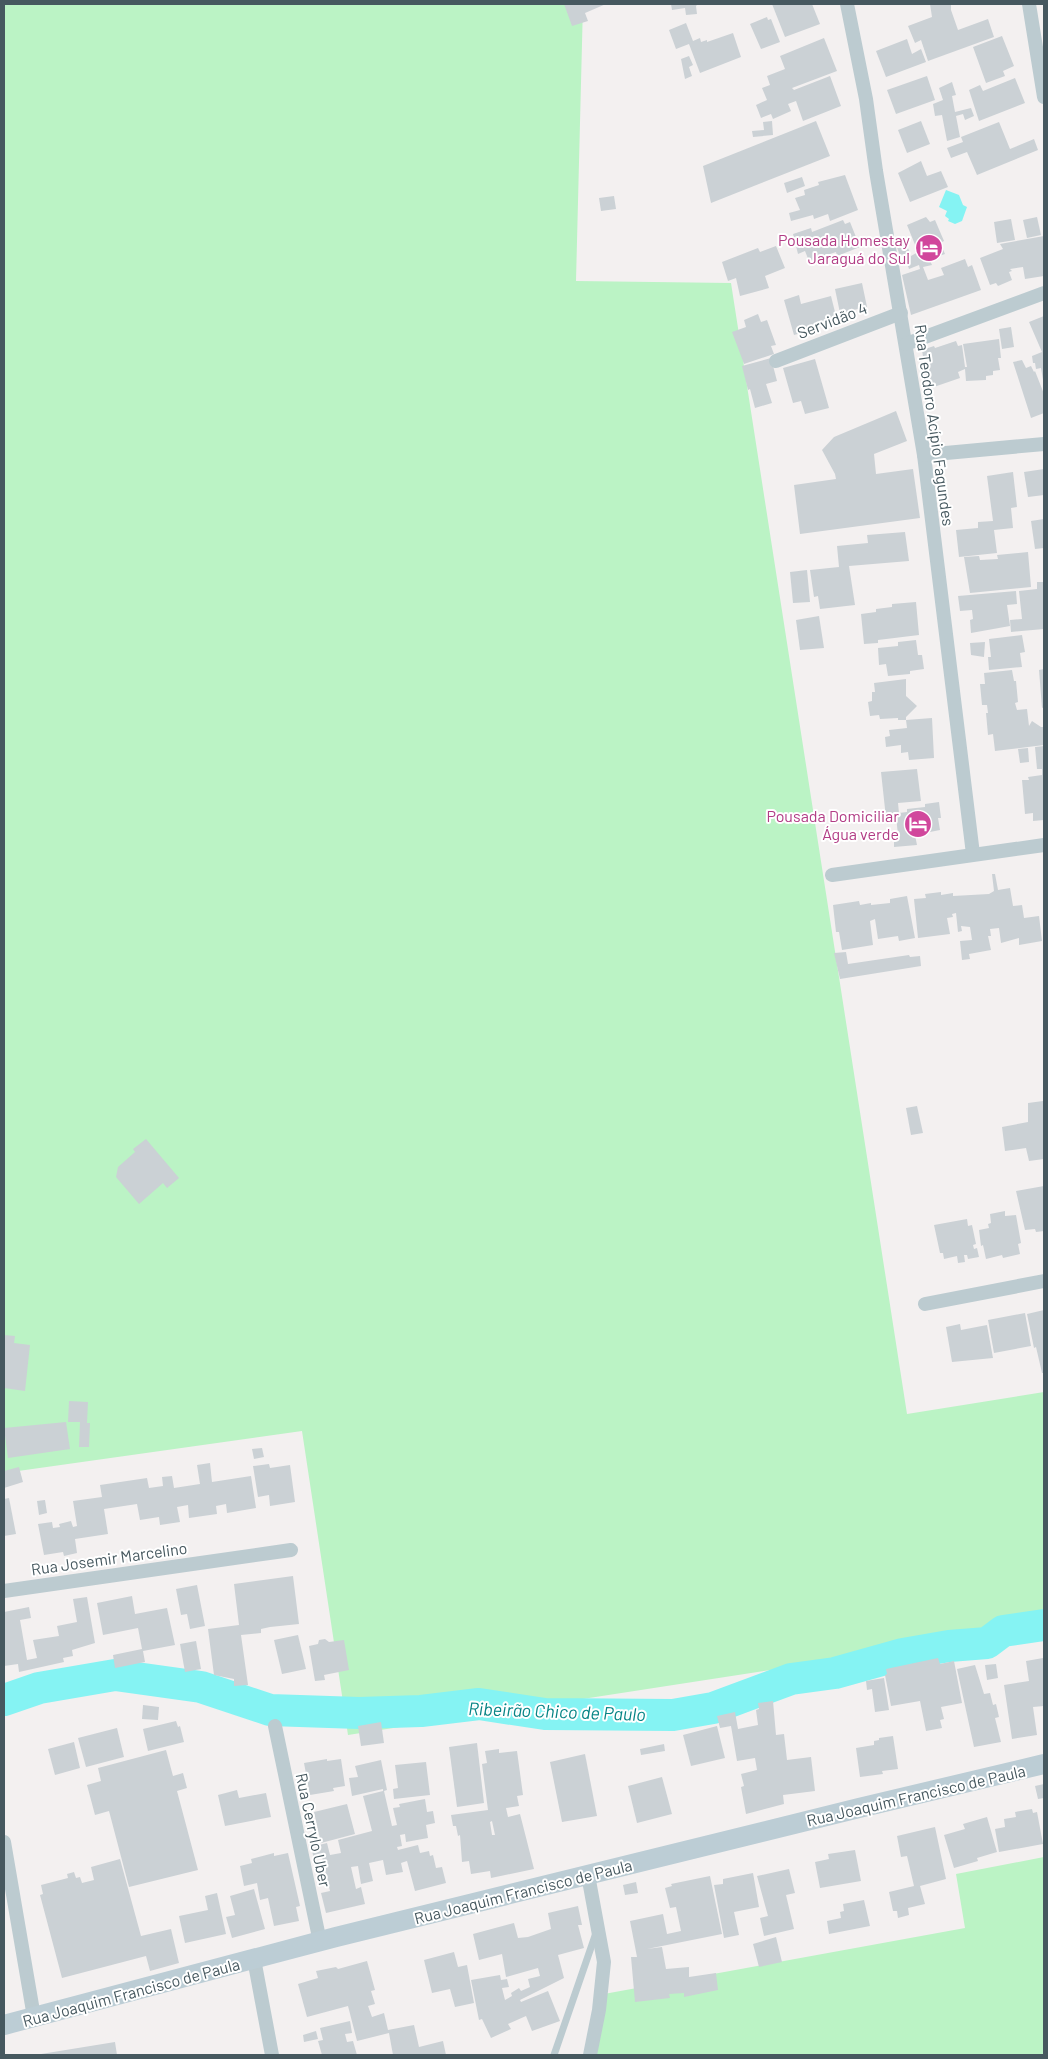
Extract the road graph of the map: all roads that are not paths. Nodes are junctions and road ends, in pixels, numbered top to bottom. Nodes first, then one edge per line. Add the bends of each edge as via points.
1 (848, 4) edge
2 (1028, 4) edge
3 (1044, 97) edge
4 (1044, 293) edge
5 (901, 313) junction
6 (906, 344) junction
7 (776, 361) dead end
8 (1044, 444) edge
9 (924, 455) junction
10 (1044, 845) edge
11 (973, 854) junction
12 (832, 875) dead end
13 (1044, 1281) edge
14 (925, 1304) dead end
15 (291, 1550) dead end
16 (4, 1591) edge
17 (275, 1726) dead end
18 (1044, 1764) edge
19 (4, 1842) edge
20 (588, 1875) junction
21 (597, 1930) junction
22 (320, 1942) junction
23 (254, 1959) junction
24 (34, 2017) junction
25 (4, 2025) edge
26 (272, 2055) edge
27 (554, 2055) edge
28 (590, 2055) edge

1 - 5 street, Rua Teodoro Acípio Fagundes
2 - 3 street
4 - 6 street
5 - 6 street, Rua Teodoro Acípio Fagundes
5 - 7 street, Servidão 4
6 - 9 street, Rua Teodoro Acípio Fagundes
8 - 9 street
9 - 11 street, Rua Teodoro Acípio Fagundes
10 - 11 street
11 - 12 street
13 - 14 street
15 - 16 street, Rua Josemir Marcelino
17 - 22 street, Rua Cerrylo Uber
18 - 20 main road, Rua Joaquim Francisco de Paula
19 - 24 street
20 - 21 street
20 - 22 main road, Rua Joaquim Francisco de Paula
21 - 27 lane
21 - 28 street via 604,1962
22 - 23 main road, Rua Joaquim Francisco de Paula
23 - 24 main road, Rua Joaquim Francisco de Paula
23 - 26 street
24 - 25 main road, Rua Joaquim Francisco de Paula

